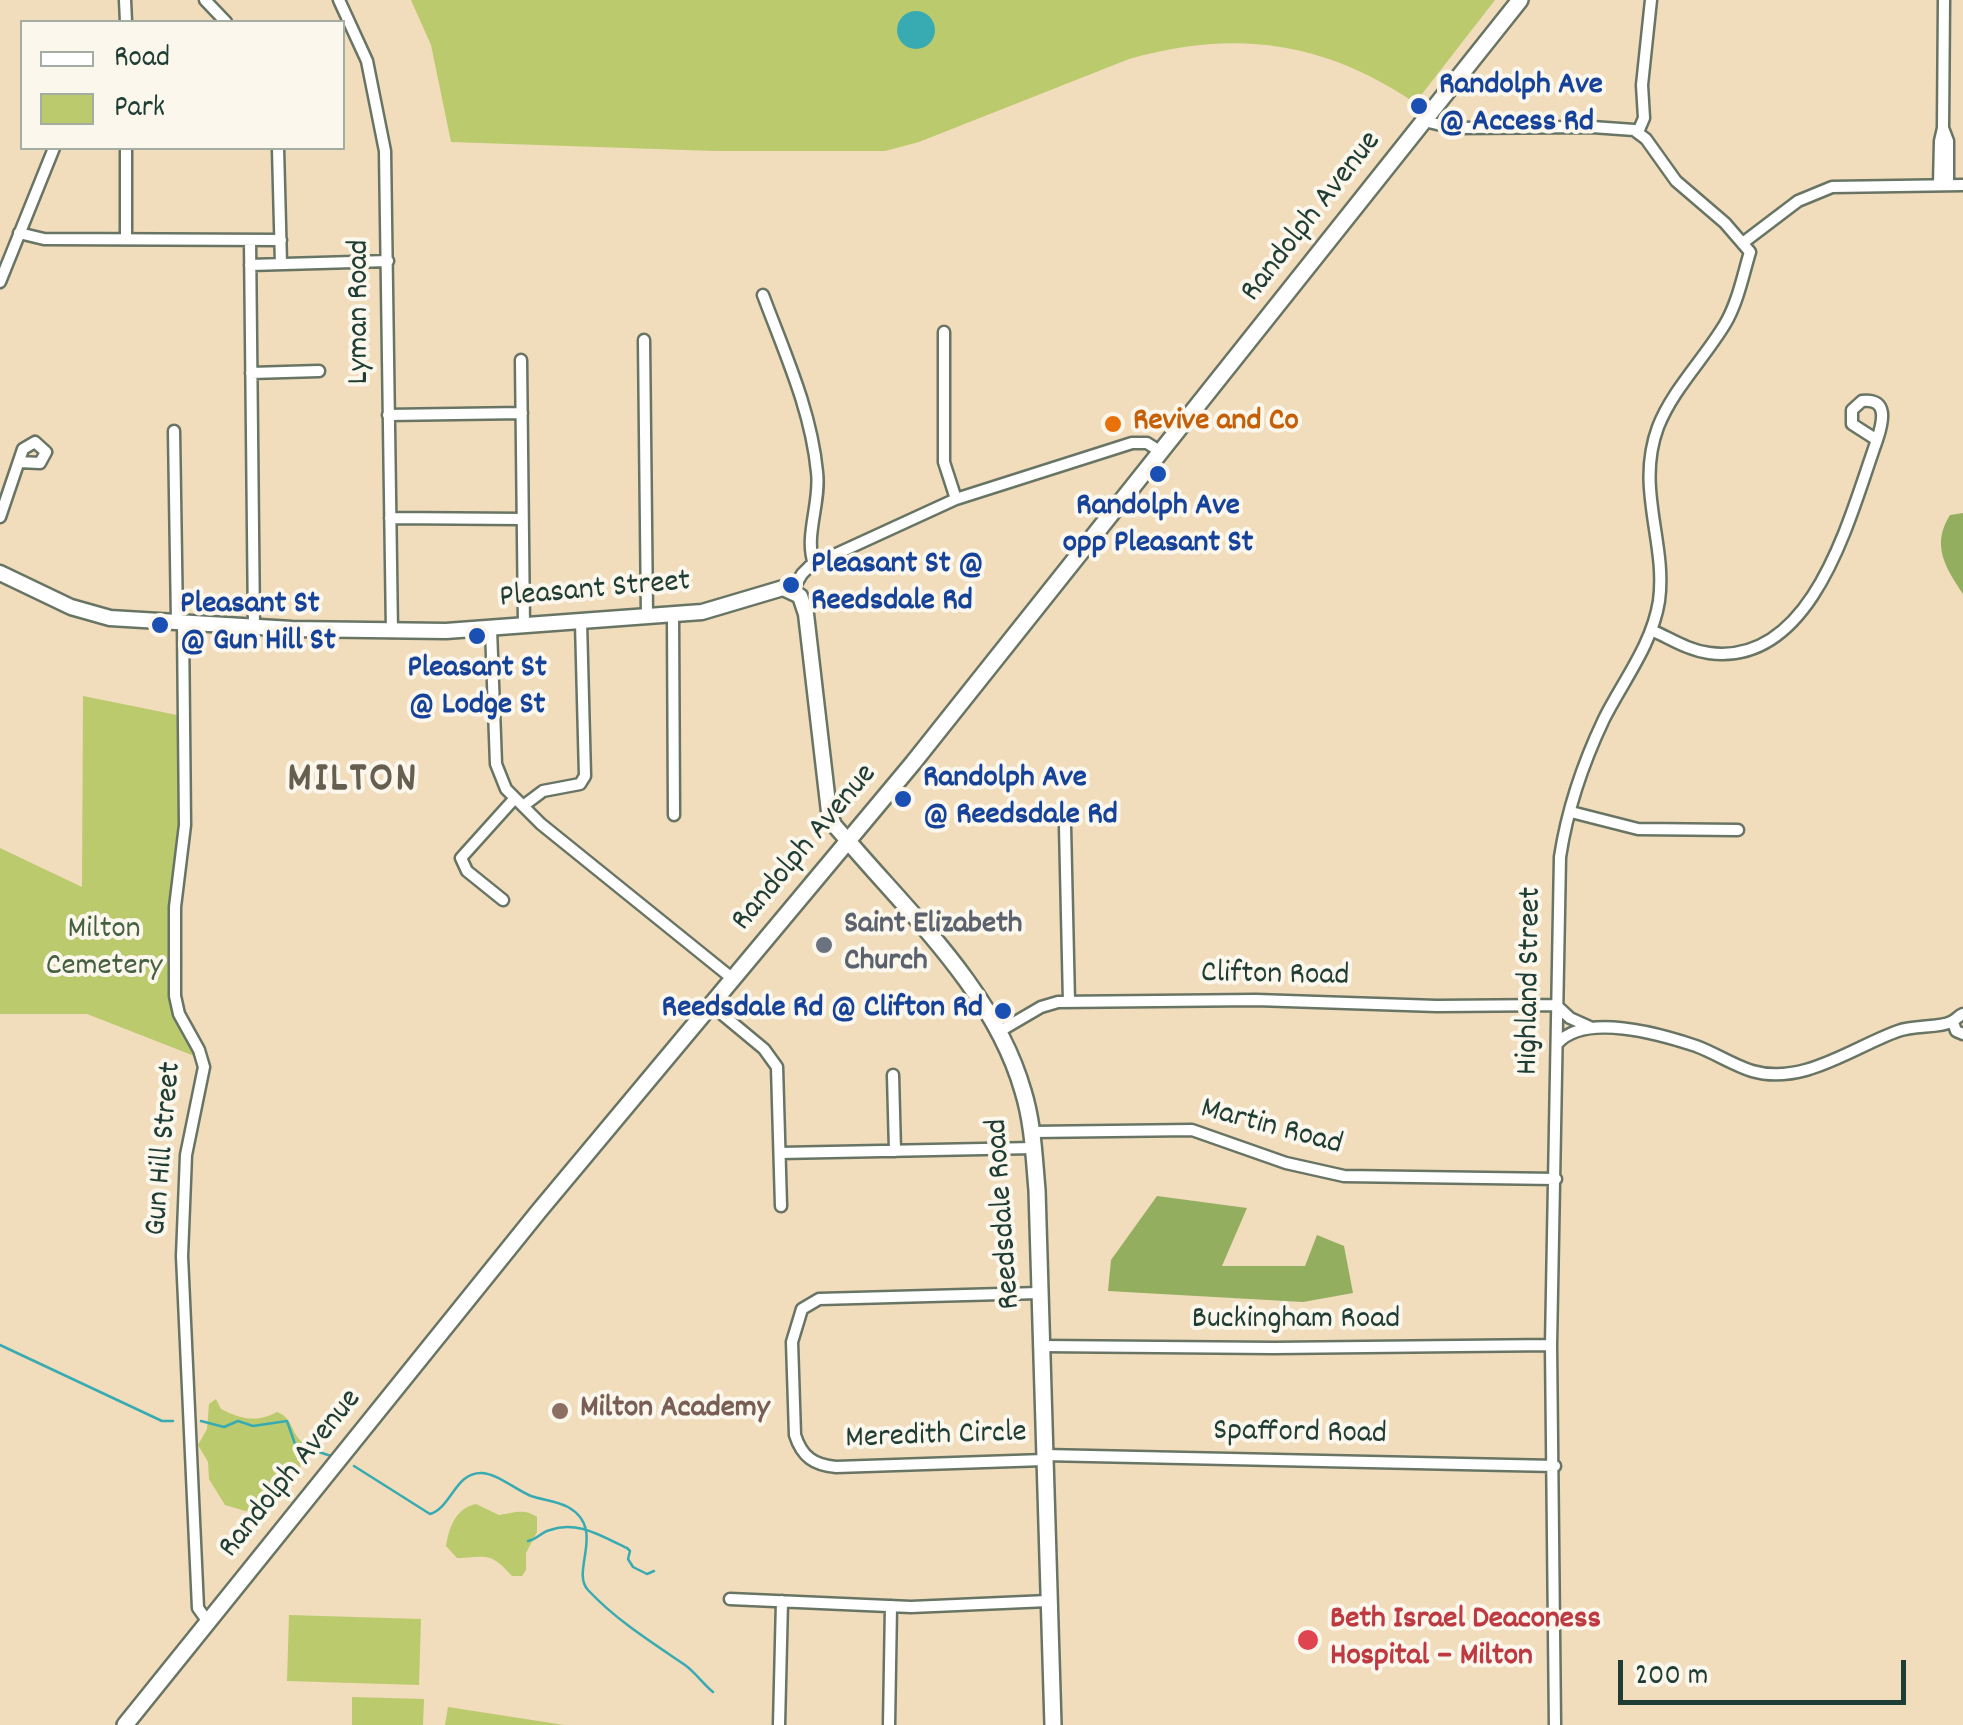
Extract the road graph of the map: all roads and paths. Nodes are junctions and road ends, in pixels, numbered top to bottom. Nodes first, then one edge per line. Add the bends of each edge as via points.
1 (205, 0) edge
2 (339, 0) edge
3 (1520, 0) edge
4 (1651, 0) edge
5 (1944, 0) edge
6 (224, 20) edge
7 (1424, 121) junction
8 (1638, 132) junction
9 (53, 150) edge
10 (126, 150) edge
11 (278, 150) edge
12 (1963, 184) edge
13 (1944, 185) junction
14 (20, 233) junction
15 (126, 238) junction
16 (280, 240) junction
17 (250, 241) junction
18 (1744, 242) junction
19 (388, 261) junction
20 (281, 264) junction
21 (250, 265) junction
22 (0, 282) edge
23 (762, 295) dead end
24 (944, 332) dead end
25 (644, 340) dead end
26 (521, 360) dead end
27 (319, 371) dead end
28 (251, 373) junction
29 (522, 413) junction
30 (388, 415) junction
31 (174, 431) dead end
32 (1877, 440) junction
33 (1162, 452) junction
34 (20, 462) dead end
35 (956, 499) junction
36 (0, 517) edge
37 (390, 518) junction
38 (522, 519) junction
39 (814, 564) junction
40 (0, 573) edge
41 (792, 590) junction
42 (672, 615) junction
43 (647, 616) junction
44 (581, 622) junction
45 (180, 623) junction
46 (254, 626) junction
47 (524, 626) junction
48 (491, 629) junction
49 (1651, 630) junction
50 (392, 632) junction
51 (519, 802) junction
52 (1571, 812) junction
53 (674, 815) dead end
54 (1065, 826) dead end
55 (1738, 830) dead end
56 (848, 841) junction
57 (503, 900) dead end
58 (733, 979) junction
59 (1069, 1002) junction
60 (711, 1005) junction
61 (1556, 1005) junction
62 (1958, 1018) edge
63 (1590, 1027) junction
64 (1000, 1032) junction
65 (1963, 1034) edge
66 (1556, 1045) junction
67 (893, 1075) dead end
68 (1033, 1140) junction
69 (895, 1151) junction
70 (780, 1152) junction
71 (1556, 1179) junction
72 (782, 1206) dead end
73 (1039, 1293) junction
74 (1552, 1344) junction
75 (1041, 1346) junction
76 (1044, 1458) junction
77 (1555, 1466) junction
78 (730, 1599) dead end
79 (782, 1601) junction
80 (1048, 1601) junction
81 (891, 1606) junction
82 (208, 1622) junction
83 (125, 1725) edge
84 (779, 1725) edge
85 (888, 1725) edge
86 (1053, 1725) edge
87 (1555, 1725) edge

1 - 6 street
2 - 19 street, Lyman Road via 364,50 381,121
3 - 7 main road, Randolph Avenue
4 - 8 street
5 - 13 street
7 - 8 street
7 - 33 main road, Randolph Avenue
8 - 18 street via 1676,181
9 - 14 street
10 - 15 street
11 - 16 street
12 - 13 street
13 - 18 street via 1824,189
14 - 15 street
14 - 22 street
15 - 17 street
16 - 17 street
16 - 20 street
17 - 21 street
18 - 49 street, Highland Street via 1728,318 1655,436 1648,485 1660,590
19 - 20 street
19 - 30 street, Lyman Road
20 - 21 street
21 - 28 street
23 - 39 street via 813,434
24 - 35 street via 944,462
25 - 43 street
26 - 29 street
27 - 28 street
28 - 46 street
29 - 30 street
29 - 38 street
30 - 37 street, Lyman Road
31 - 45 street, Gun Hill Street
32 - 32 street via 1881,408 1859,402 1852,410 1854,426
32 - 49 street via 1830,566 1782,632 1751,650 1716,654
33 - 35 street via 1132,443
33 - 56 main road, Randolph Avenue
34 - 36 street
35 - 39 street
37 - 38 street
37 - 50 street, Lyman Road
38 - 47 street
39 - 41 street
40 - 45 street, Pleasant Street via 91,614
41 - 42 street, Pleasant Street
41 - 56 street, Reedsdale Road via 806,614 827,804
42 - 43 street, Pleasant Street
42 - 53 street
43 - 44 street, Pleasant Street
44 - 47 street, Pleasant Street
44 - 51 street via 585,776 576,786
45 - 46 street, Pleasant Street
45 - 82 street, Gun Hill Street via 185,814 175,996 204,1068 186,1155 182,1256 198,1608
46 - 50 street, Pleasant Street
47 - 48 street, Pleasant Street
48 - 50 street, Pleasant Street
48 - 51 street via 496,764
49 - 52 street, Highland Street via 1604,721
51 - 57 street via 461,858 466,871
51 - 58 street
52 - 55 street via 1630,828
52 - 61 street, Highland Street via 1558,877
54 - 59 street
56 - 58 main road, Randolph Avenue
56 - 64 main road, Reedsdale Road via 971,987
58 - 60 main road, Randolph Avenue
59 - 61 street, Clifton Road
59 - 64 street, Clifton Road via 1047,1004
60 - 70 street via 777,1067
60 - 82 main road, Randolph Avenue
61 - 63 street
61 - 66 street, Highland Street
62 - 63 street via 1773,1074 1696,1046
62 - 65 street via 1956,1031
63 - 66 street
64 - 68 main road, Reedsdale Road via 1024,1091
66 - 71 street, Highland Street
67 - 69 street
68 - 69 street, Martin Road
68 - 71 street, Martin Road via 1192,1130 1344,1176
68 - 73 main road, Reedsdale Road
69 - 70 street, Martin Road
70 - 72 street
71 - 74 street, Highland Street
73 - 75 main road, Reedsdale Road
73 - 76 street, Meredith Circle via 819,1299 802,1309 792,1342 795,1435 815,1463
74 - 75 street, Buckingham Road
74 - 77 street, Highland Street
75 - 76 main road, Reedsdale Road
76 - 77 street, Spafford Road
76 - 80 main road, Reedsdale Road
77 - 87 street, Highland Street
78 - 79 street
79 - 81 street
79 - 84 street
80 - 81 street
80 - 86 main road, Reedsdale Road
81 - 85 street
82 - 83 main road, Randolph Avenue

